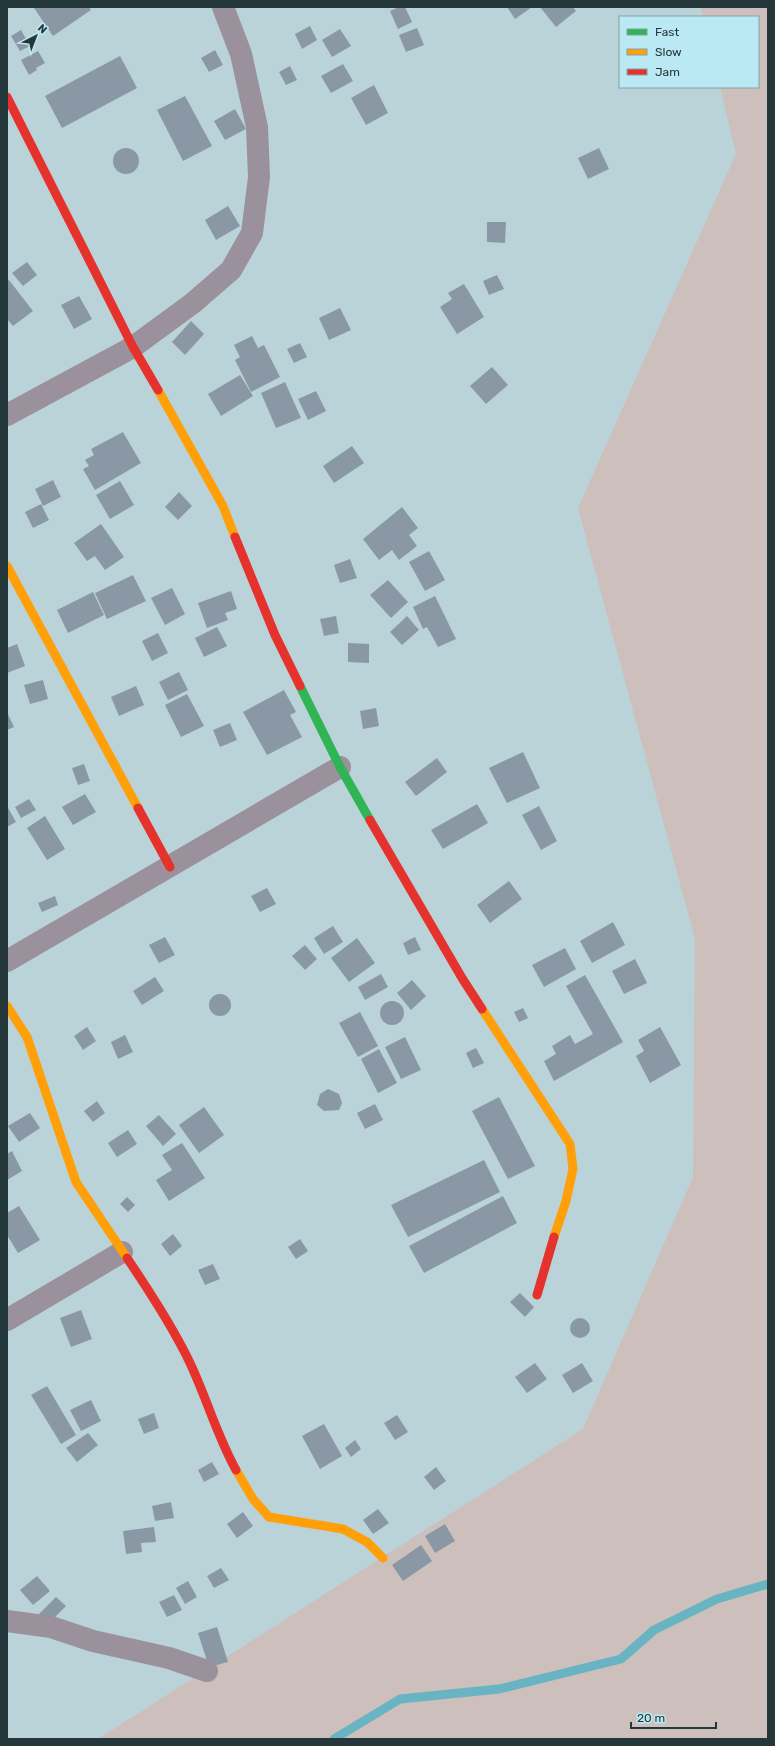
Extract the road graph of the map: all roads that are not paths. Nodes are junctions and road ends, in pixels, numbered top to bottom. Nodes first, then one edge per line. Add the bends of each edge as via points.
1 (223, 7) edge
2 (7, 97) edge
3 (133, 347) junction
4 (7, 415) edge
5 (7, 566) edge
6 (340, 767) junction
7 (170, 867) junction
8 (7, 960) edge
9 (7, 1006) edge
10 (122, 1252) junction
11 (537, 1295) dead end
12 (7, 1320) edge
13 (383, 1558) dead end
14 (7, 1621) edge
15 (207, 1671) dead end

1 - 3 street via 241,54 257,127 259,177 252,233 231,270 193,303
2 - 3 street
3 - 4 street
3 - 6 street via 223,506 276,635
5 - 7 street
6 - 7 street
6 - 11 street via 462,978 570,1144 573,1168 566,1201
7 - 8 street
9 - 10 street via 27,1037 76,1182
10 - 12 street
10 - 13 street via 152,1295 190,1362 225,1450 253,1499 270,1517 343,1529 367,1542
14 - 15 street via 51,1627 93,1641 169,1658

